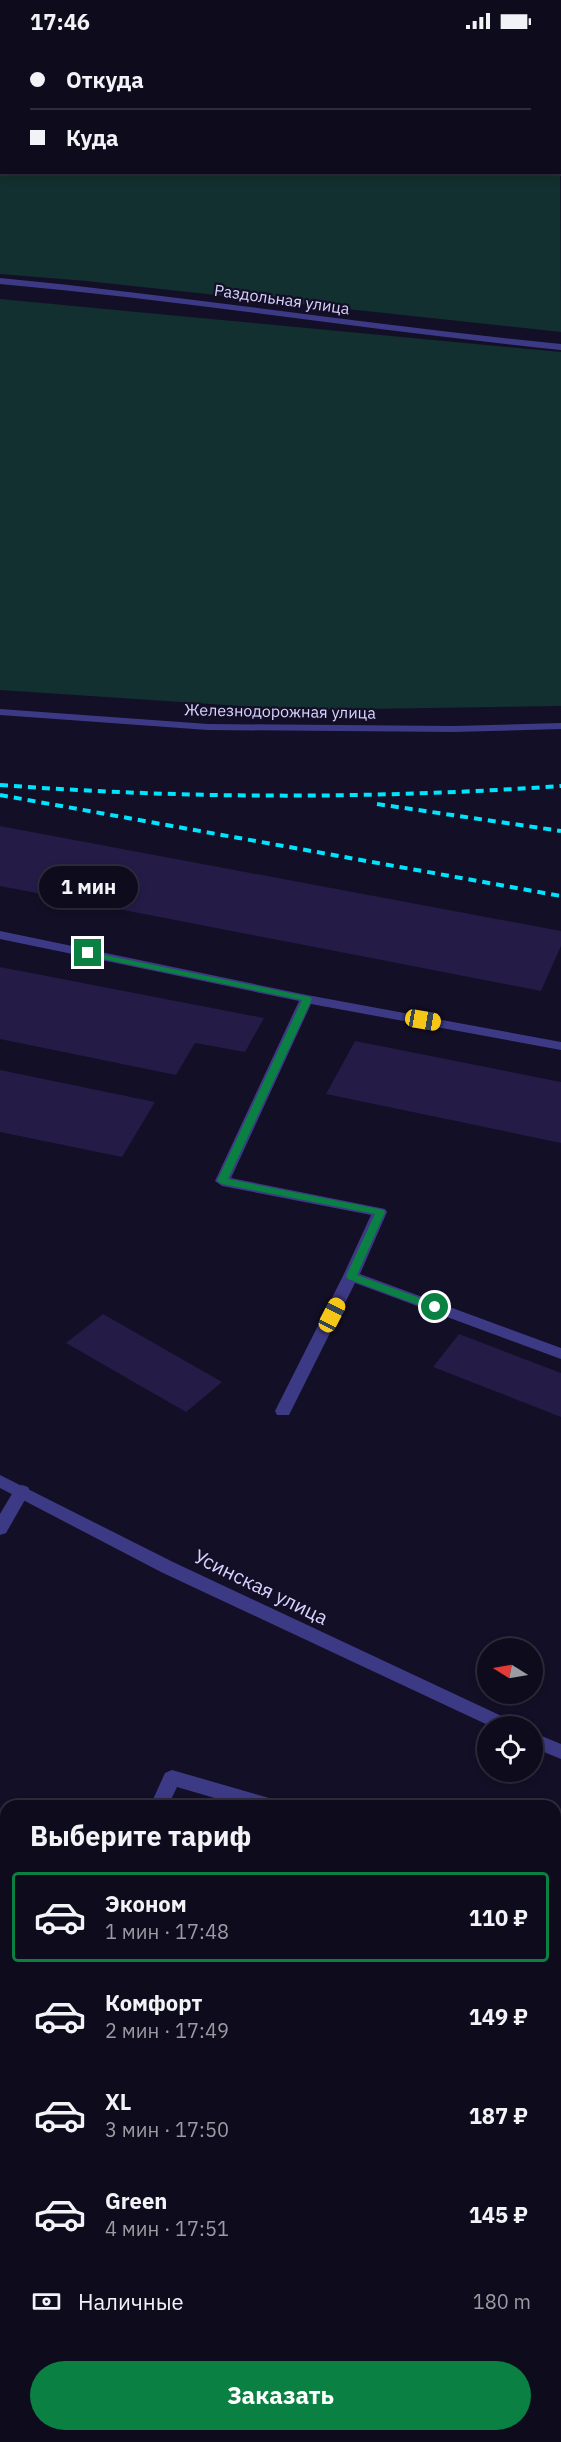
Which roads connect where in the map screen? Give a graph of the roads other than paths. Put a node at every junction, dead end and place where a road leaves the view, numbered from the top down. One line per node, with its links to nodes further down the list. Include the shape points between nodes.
1 (0, 281): 2 (street, Раздольная улица)
2 (561, 347)
3 (0, 712): 4 (street, Железнодорожная улица, via 208,727)
4 (561, 726)
5 (0, 935): 6 (street)
6 (307, 999): 7 (street); 8 (street, via 222,1181 380,1212)
7 (561, 1046)
8 (351, 1276): 9 (street); 10 (street)
9 (561, 1354)
10 (283, 1411)
11 (0, 1480): 12 (street, Усинская улица)
12 (22, 1491): 13 (street); 14 (street, Усинская улица, via 167,1567)
13 (0, 1529)
14 (485, 1716)
15 (543, 1743): 16 (street)
16 (561, 1752)
17 (162, 1800): 18 (street, via 172,1778)
18 (248, 1800)

